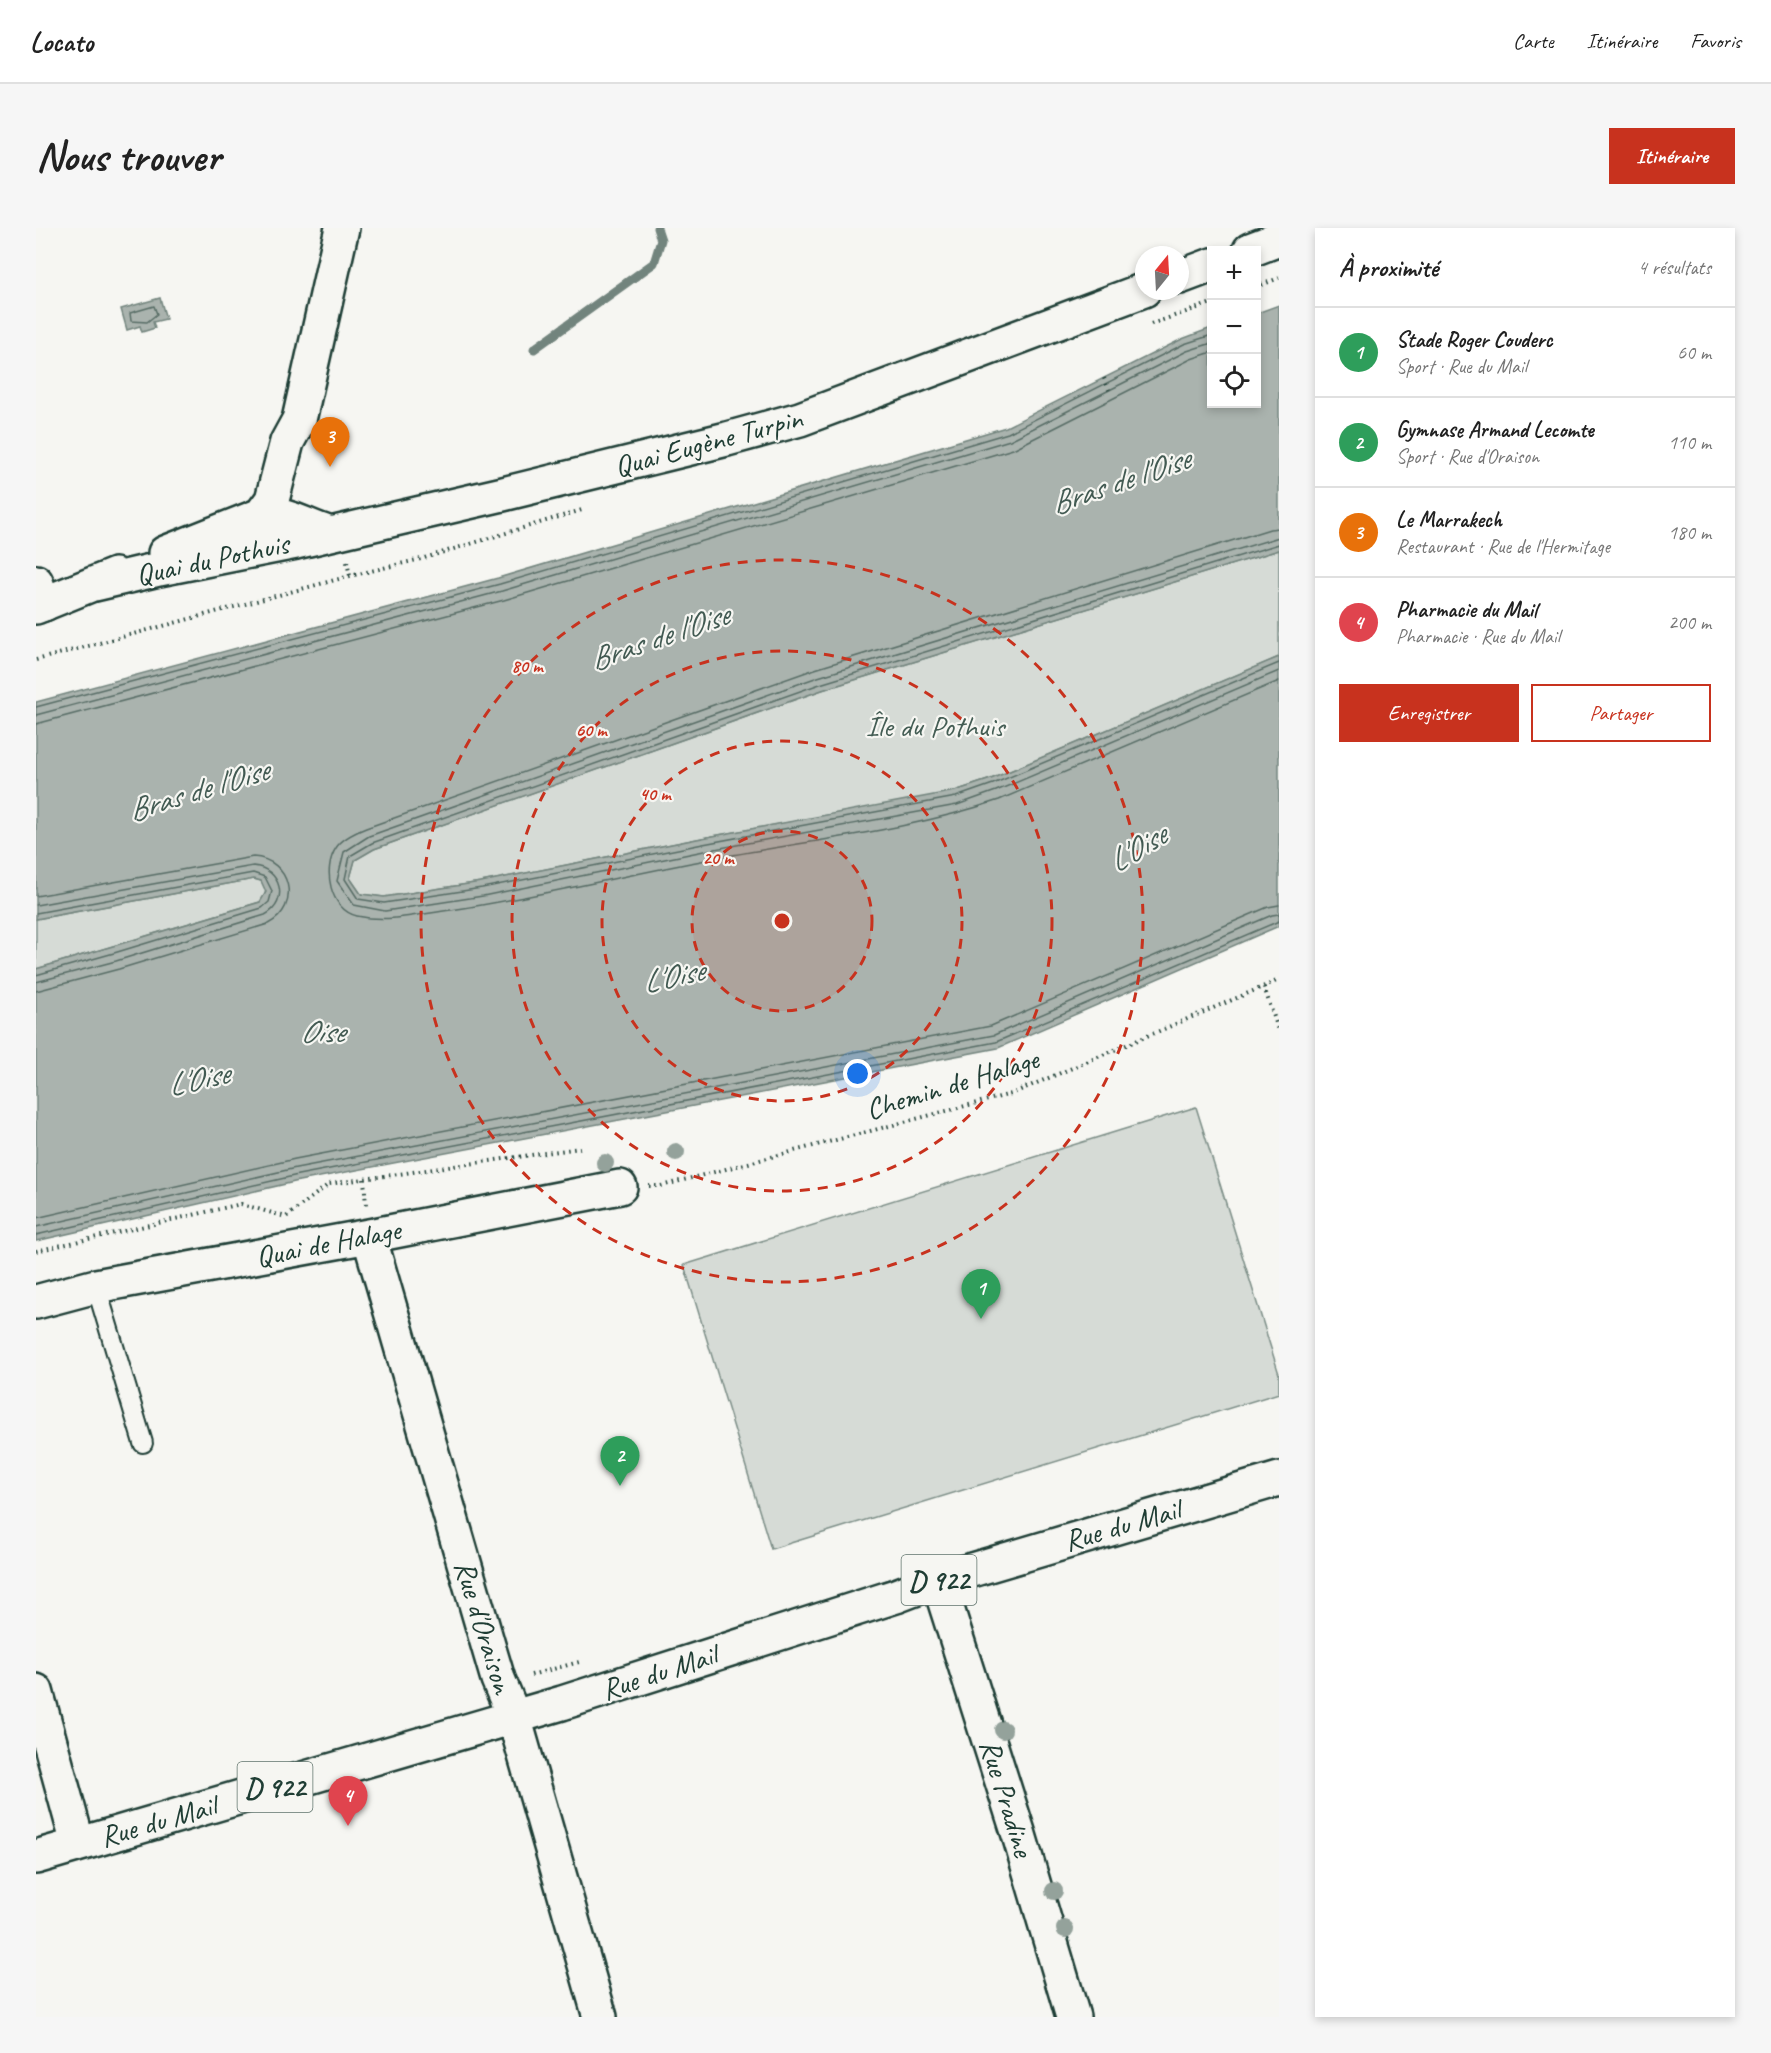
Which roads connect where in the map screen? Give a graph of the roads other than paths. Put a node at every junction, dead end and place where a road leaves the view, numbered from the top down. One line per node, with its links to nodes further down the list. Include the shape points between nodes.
1 (342, 228): 7 (main road, via 299,420 302,446 291,493)
2 (1279, 239): 3 (main road)
3 (1261, 246)
4 (1207, 267): 5 (main road)
5 (1189, 274)
6 (1135, 293): 8 (main road, Quai Eugène Turpin, via 800,419 727,440)
7 (277, 519): 8 (main road, Quai du Pothuis); 9 (main road, Quai du Pothuis, via 180,546); 9 (main road, Quai du Pothuis, via 264,539 236,554)
8 (328, 533)
9 (95, 584): 10 (main road, Quai du Pothuis)
10 (39, 598)
11 (620, 1187): 12 (main road, Quai de Halage)
12 (368, 1222): 13 (main road, Quai de Halage); 19 (main road, Rue d'Oraison, via 490,1652)
13 (96, 1286): 14 (main road, Quai de Halage); 15 (lane)
14 (36, 1302)
15 (143, 1443)
16 (1279, 1479): 17 (main road, Rue du Mail / D 922)
17 (938, 1580): 19 (main road, Rue du Mail / D 922); 23 (main road, Rue Pradine)
18 (36, 1691): 20 (main road)
19 (514, 1717): 20 (main road, Rue du Mail / D 922); 22 (main road, Rue d'Oraison)
20 (78, 1844): 21 (main road, Rue du Mail / D 922)
21 (36, 1857)
22 (600, 2017)
23 (1073, 2017)

